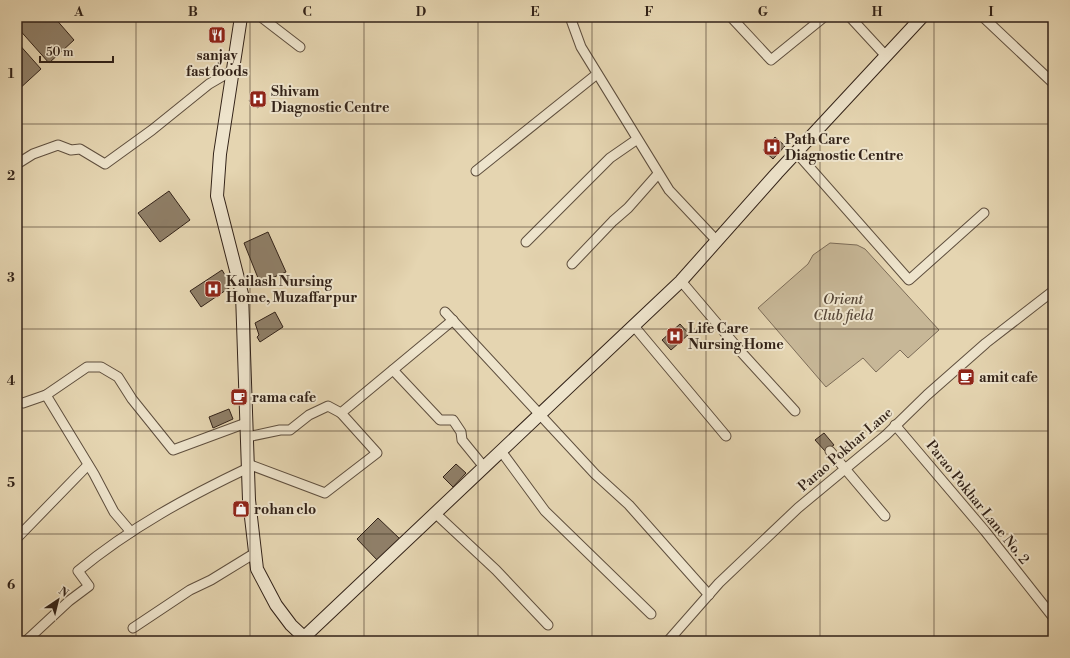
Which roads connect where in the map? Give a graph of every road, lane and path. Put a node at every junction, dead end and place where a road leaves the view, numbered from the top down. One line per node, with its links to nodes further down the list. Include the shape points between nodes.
1 (241, 17): 11 (main road)
2 (261, 17): 9 (street)
3 (570, 17): 12 (street, via 581,47)
4 (732, 17): 5 (street, via 771,60)
5 (824, 17)
6 (850, 17): 10 (street)
7 (922, 17): 10 (main road)
8 (982, 17): 13 (street)
9 (300, 48)
10 (886, 56): 15 (main road)
11 (233, 70): 16 (street, via 209,84 105,164 80,149 71,150 58,145 33,154); 34 (main road, via 220,154 217,196 242,294)
12 (597, 74): 14 (street); 17 (street)
13 (1053, 83)
14 (636, 140): 18 (street); 21 (street, via 610,158)
15 (796, 152): 19 (street, via 909,280); 20 (main road)
16 (17, 164)
17 (476, 171)
18 (658, 174): 20 (street, via 669,190); 22 (street)
19 (984, 213)
20 (717, 241): 23 (main road)
21 (526, 242)
22 (572, 264)
23 (681, 281): 27 (main road); 31 (street, via 742,354)
24 (1053, 291): 35 (street, Parao Pokhar Lane, via 980,348)
25 (445, 312): 26 (street)
26 (453, 320): 28 (street); 33 (street)
27 (633, 325): 33 (main road); 36 (street)
28 (393, 370): 32 (street); 42 (street, via 440,420 453,420 461,432 462,440)
29 (46, 395): 30 (street); 34 (street, via 87,367 101,367 118,377 173,450); 40 (street)
30 (23, 403)
31 (795, 411)
32 (341, 413): 37 (street, via 328,406 309,415 290,430); 41 (street, via 377,453 325,493)
33 (540, 414): 38 (main road); 49 (street, via 595,474 629,505)
34 (246, 423): 37 (main road)
35 (895, 425): 43 (street, Parao Pokhar Lane); 51 (street, Parao Pokhar Lane No. 2, via 985,531)
36 (726, 436)
37 (247, 437): 41 (main road)
38 (501, 451): 42 (main road); 50 (street, via 545,511)
39 (830, 451): 43 (street)
40 (88, 465): 46 (street, via 114,512); 47 (street)
41 (248, 466): 46 (street, via 178,502); 48 (main road)
42 (484, 467): 44 (main road)
43 (845, 467): 45 (street); 49 (street, Parao Pokhar Lane, via 798,508)
44 (435, 513): 52 (street, via 496,570); 54 (main road)
45 (885, 516)
46 (131, 532): 55 (street, via 78,571 89,586)
47 (17, 538)
48 (255, 552): 53 (street, via 190,590); 54 (main road, via 257,570 276,605)
49 (709, 595): 56 (street, Parao Pokhar Lane)
50 (651, 614)
51 (1053, 617)
52 (548, 625)
53 (133, 628)
54 (304, 640)
55 (26, 641)
56 (668, 641)

